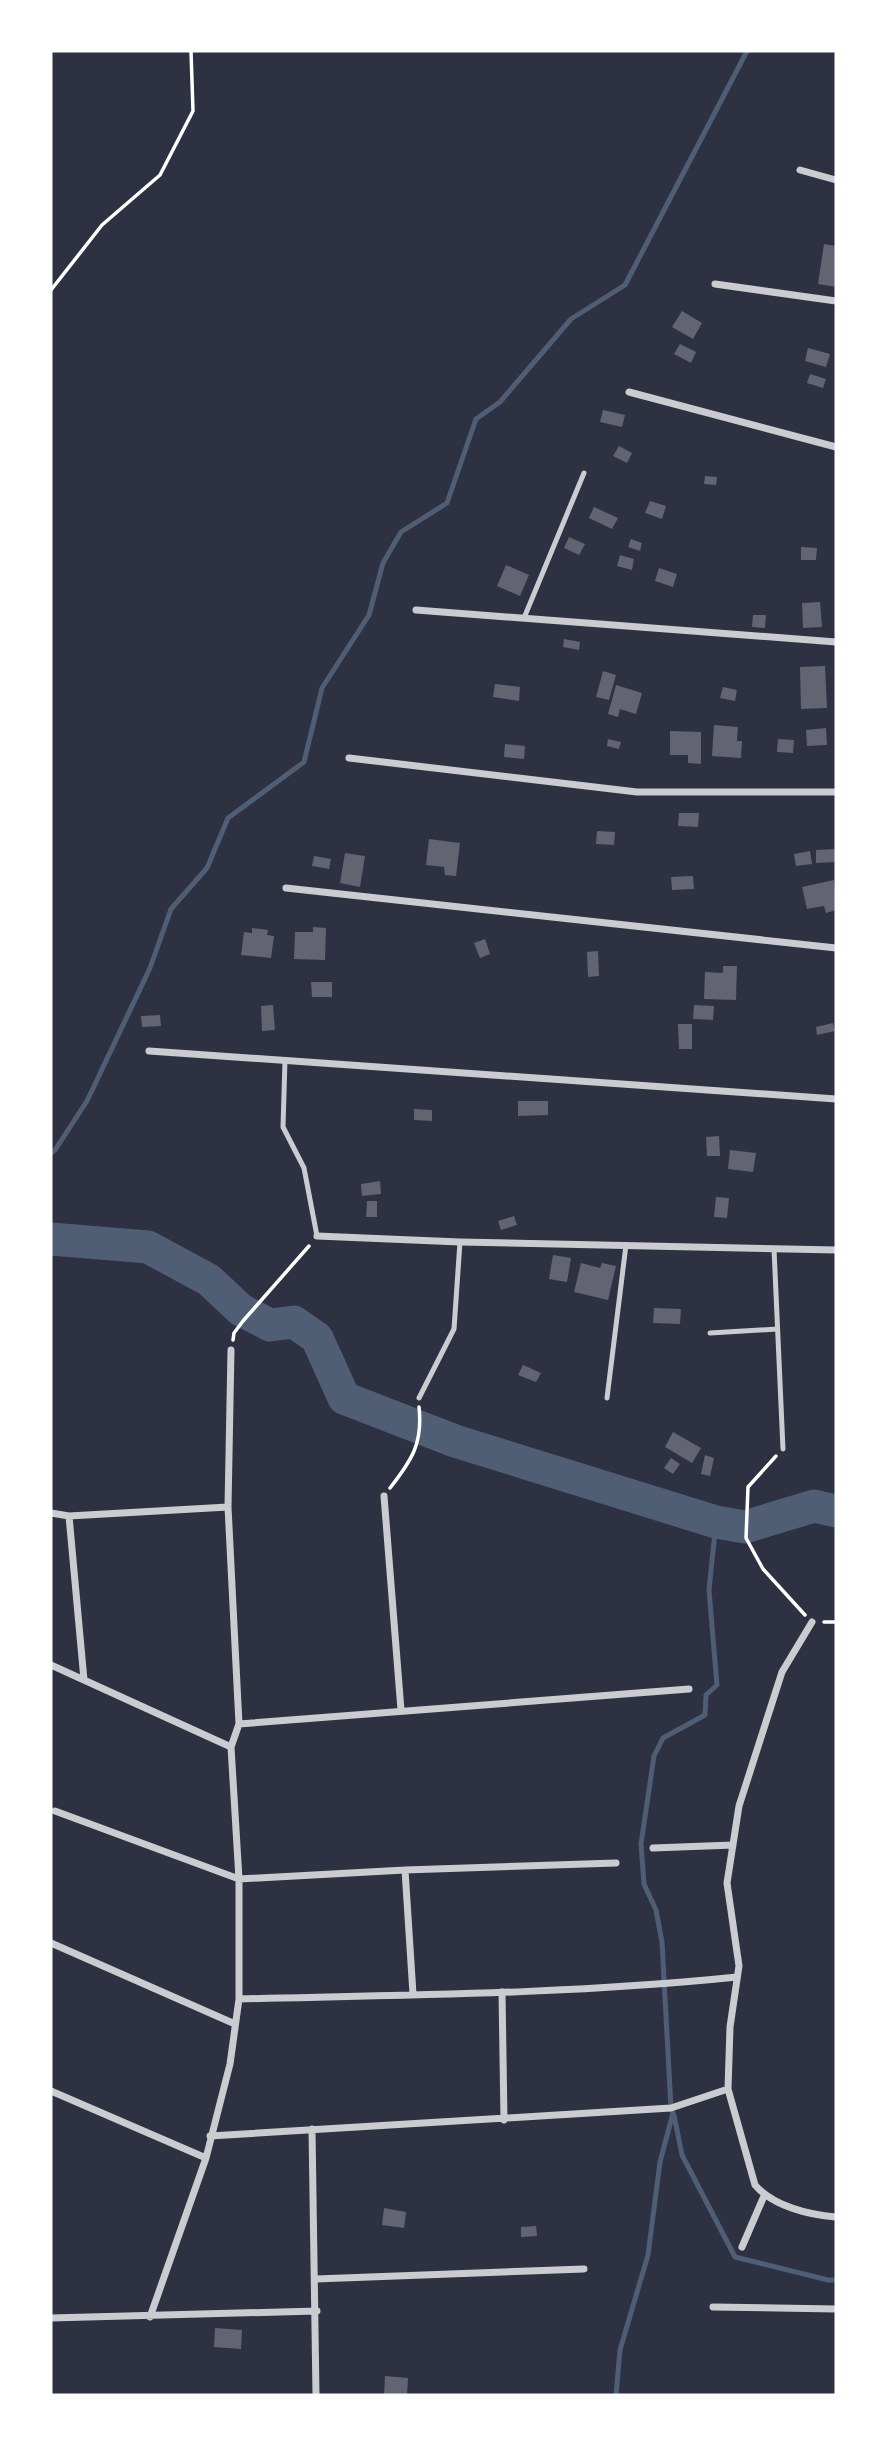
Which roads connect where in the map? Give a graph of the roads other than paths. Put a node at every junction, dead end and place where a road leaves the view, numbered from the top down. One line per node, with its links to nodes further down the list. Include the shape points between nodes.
1 (800, 170): 2 (street)
2 (836, 180)
3 (715, 284): 4 (street)
4 (836, 301)
5 (629, 392): 6 (street)
6 (836, 447)
7 (584, 473): 9 (lane)
8 (416, 610): 9 (street)
9 (524, 618): 10 (street)
10 (836, 642)
11 (349, 758): 12 (street, via 636,792)
12 (836, 792)
13 (286, 888): 14 (street)
14 (836, 948)
15 (149, 1051): 16 (street)
16 (285, 1060): 17 (street); 18 (lane, via 283,1126 304,1168)
17 (836, 1099)
18 (317, 1236): 19 (street)
19 (460, 1242): 20 (street); 26 (lane, via 454,1329)
20 (626, 1245): 21 (street); 27 (lane)
21 (774, 1249): 22 (street); 23 (lane)
22 (836, 1250)
23 (777, 1329): 24 (lane); 28 (lane)
24 (710, 1333)
25 (231, 1350): 30 (street)
26 (419, 1398)
27 (607, 1398)
28 (783, 1449)
29 (384, 1496): 37 (street)
30 (228, 1507): 32 (street); 38 (street)
31 (51, 1513): 32 (street)
32 (69, 1516): 35 (street)
33 (812, 1622): 41 (street, via 782,1672 739,1806)
34 (51, 1665): 35 (street)
35 (84, 1681): 39 (street)
36 (689, 1689): 37 (street)
37 (401, 1710): 38 (street)
38 (239, 1724): 39 (street)
39 (231, 1747): 45 (street)
40 (55, 1811): 45 (street)
41 (733, 1845): 42 (street); 47 (street, via 727,1883)
42 (653, 1848)
43 (616, 1863): 44 (street)
44 (405, 1870): 45 (street); 49 (street)
45 (239, 1880): 50 (street)
46 (51, 1943): 51 (street)
47 (737, 1977): 48 (street); 52 (street)
48 (502, 1992): 49 (street); 54 (street)
49 (413, 1994): 50 (street)
50 (239, 1999): 51 (street)
51 (235, 2024): 56 (street, via 230,2064)
52 (728, 2089): 54 (street, via 671,2108); 58 (street, via 755,2185)
53 (51, 2091): 57 (street)
54 (504, 2120): 55 (street)
55 (312, 2129): 56 (street); 62 (street)
56 (210, 2136): 57 (street)
57 (206, 2158): 66 (street)
58 (764, 2196): 59 (street, via 816,2216); 60 (street)
59 (836, 2217)
60 (742, 2247)
61 (584, 2269): 62 (street)
62 (316, 2279): 65 (street)
63 (713, 2307): 64 (street)
64 (836, 2309)
65 (317, 2311): 66 (street); 68 (street)
66 (150, 2317): 67 (street)
67 (51, 2318)
68 (316, 2395)

